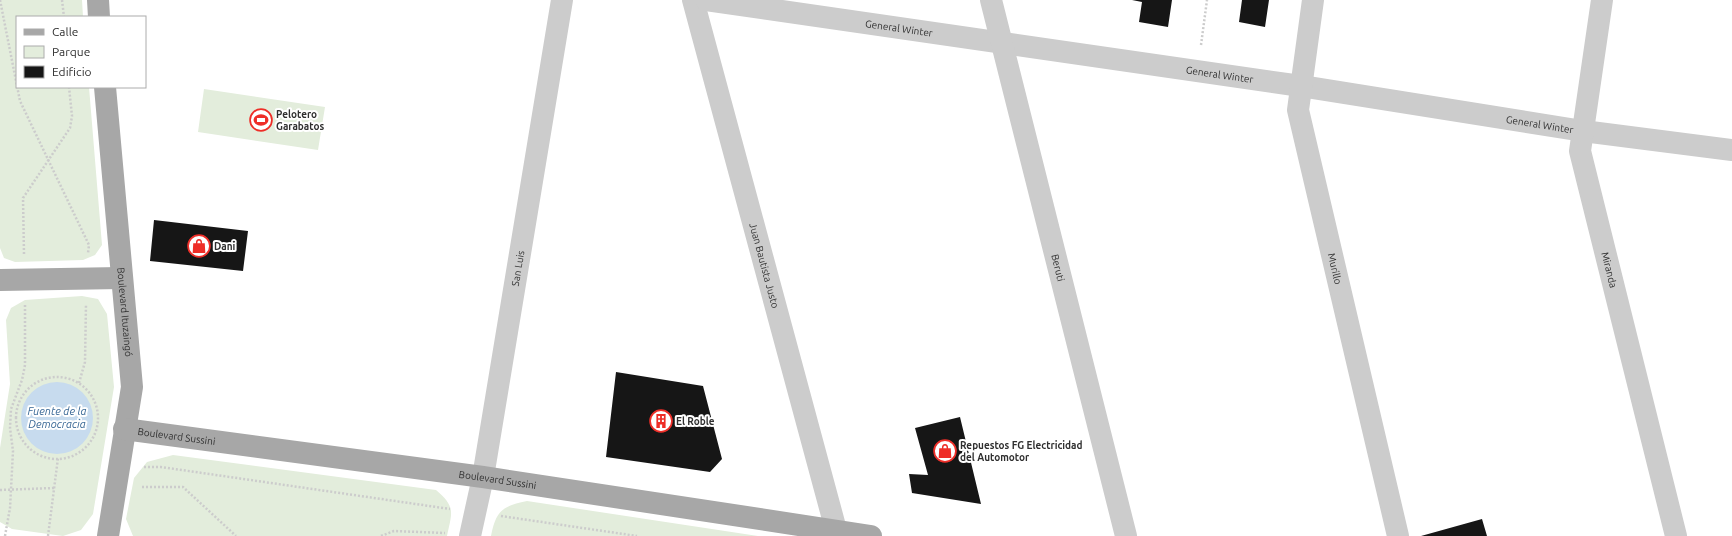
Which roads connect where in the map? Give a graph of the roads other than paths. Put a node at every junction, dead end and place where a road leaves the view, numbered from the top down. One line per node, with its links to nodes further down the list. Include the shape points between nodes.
1 (98, 0): 8 (main road)
2 (562, 0): 17 (street, San Luis)
3 (693, 0): 18 (street, Juan Bautista Justo)
4 (706, 0): 9 (street, General Winter)
5 (991, 0): 9 (street, Beruti)
6 (1313, 0): 10 (street, Murillo)
7 (1602, 0): 12 (street, Miranda)
8 (99, 16)
9 (1002, 43): 10 (street, General Winter); 22 (street, Beruti)
10 (1301, 86): 12 (street, General Winter); 23 (street, Murillo, via 1298,110)
11 (105, 88): 14 (main road, Boulevard Ituzaingó)
12 (1583, 131): 13 (street, General Winter); 24 (street, Miranda, via 1580,151)
13 (1732, 150)
14 (121, 278): 15 (main road); 16 (main road, Boulevard Ituzaingó, via 132,387)
15 (0, 280)
16 (124, 429): 17 (main road, Boulevard Sussini); 20 (main road, Boulevard Ituzaingó)
17 (483, 477): 18 (main road, Boulevard Sussini); 19 (street, San Luis)
18 (836, 530): 21 (main road, Boulevard Sussini)
19 (470, 535)
20 (108, 536)
21 (871, 536)
22 (1126, 536)
23 (1398, 536)
24 (1676, 536)

